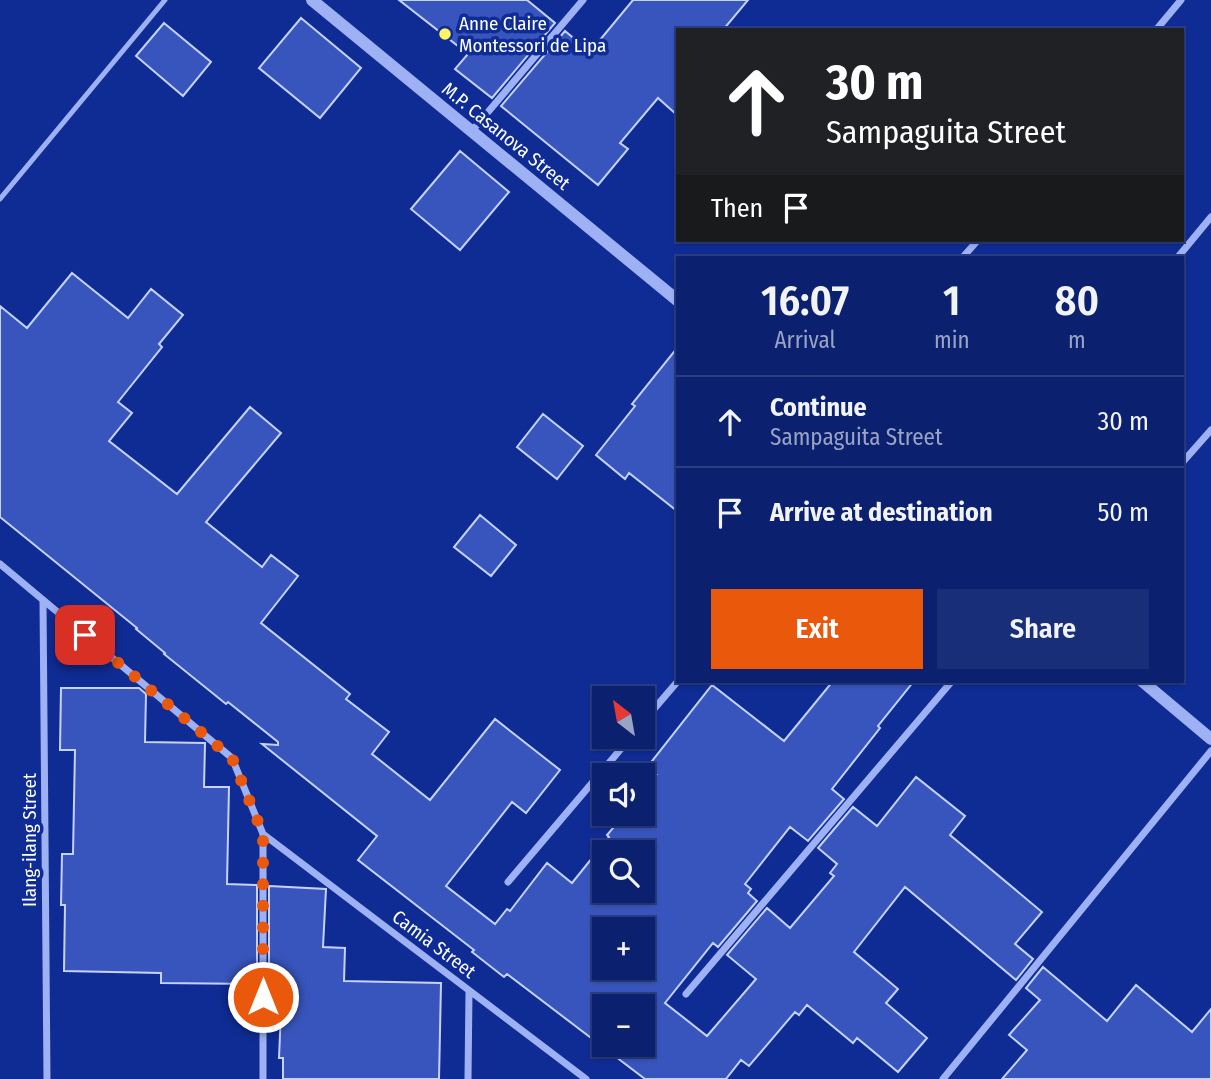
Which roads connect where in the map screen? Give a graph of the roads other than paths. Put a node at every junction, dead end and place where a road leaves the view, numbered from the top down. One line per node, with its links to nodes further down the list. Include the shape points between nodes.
1 (165, 0): 7 (lane)
2 (312, 0): 6 (street, M.P. Casanova Street)
3 (583, 0): 6 (street)
4 (1181, 0): 5 (street)
5 (1158, 28)
6 (471, 132): 12 (street, M.P. Casanova Street)
7 (0, 199)
8 (1211, 217): 11 (street)
9 (976, 242): 10 (street)
10 (964, 256)
11 (1179, 256)
12 (676, 299)
13 (1211, 430): 14 (street)
14 (1184, 461)
15 (0, 564): 16 (street)
16 (43, 600): 24 (street, via 232,758); 28 (street, Ilang-ilang Street)
17 (676, 683): 20 (street)
18 (951, 683): 27 (street)
19 (1144, 683): 21 (street)
20 (655, 708)
21 (1211, 738)
22 (621, 749): 25 (street)
23 (1211, 751): 32 (street)
24 (263, 834): 26 (street, Camia Street); 29 (street)
25 (508, 882)
26 (469, 991): 30 (street); 31 (street, Camia Street)
27 (686, 994)
28 (47, 1079)
29 (263, 1079)
30 (468, 1079)
31 (586, 1079)
32 (943, 1079)

